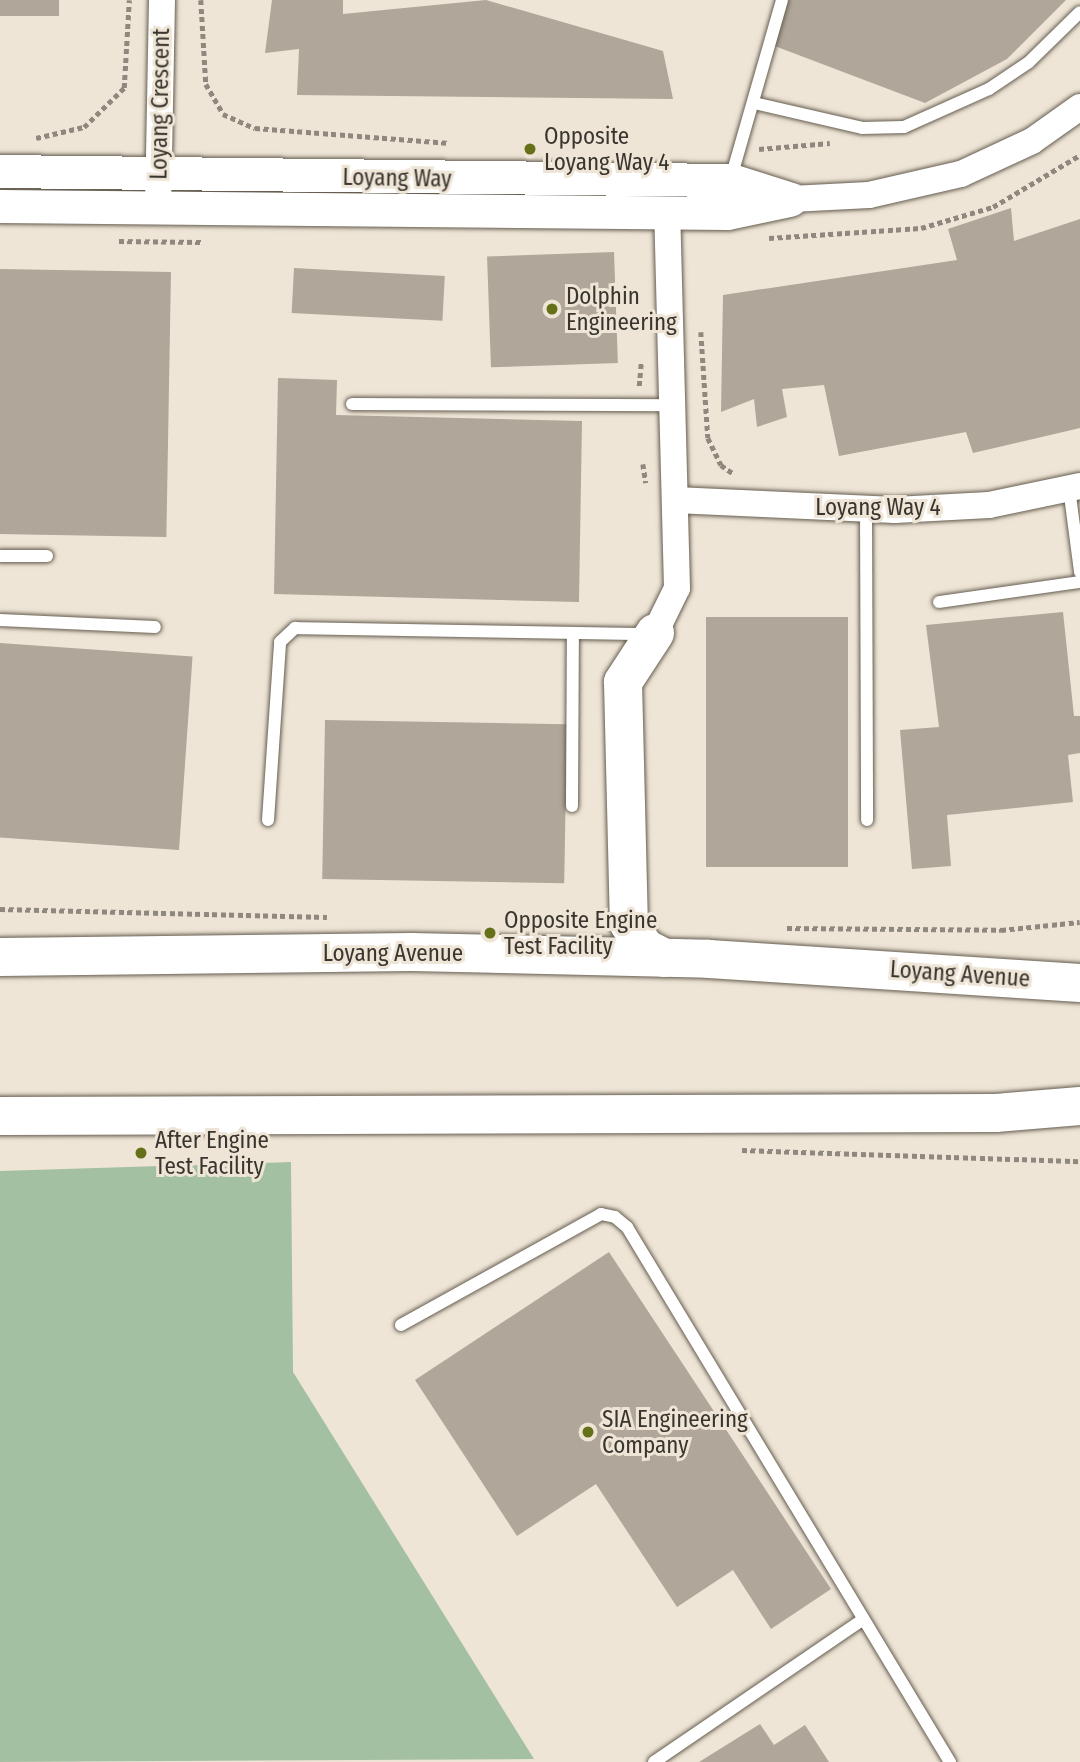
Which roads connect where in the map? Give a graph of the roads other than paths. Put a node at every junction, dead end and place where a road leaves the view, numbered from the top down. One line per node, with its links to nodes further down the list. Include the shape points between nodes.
1 (162, 0): 7 (street, Loyang Crescent)
2 (782, 0): 4 (lane)
3 (1080, 12): 4 (lane, via 1029,62 989,89 904,127 862,128)
4 (754, 103): 9 (lane)
5 (1080, 107): 10 (street, Loyang Way, via 1032,141 961,174 869,195)
6 (0, 171): 7 (street, Loyang Way)
7 (159, 173): 8 (street, Loyang Way); 12 (street, Loyang Crescent)
8 (634, 181): 9 (street, Loyang Way); 13 (street)
9 (721, 181): 10 (street, Loyang Way); 13 (street, via 678,197)
10 (791, 199): 13 (street, Loyang Way, via 727,213)
11 (0, 206): 12 (street, Loyang Way)
12 (158, 208): 13 (street, Loyang Way)
13 (667, 212): 15 (street)
14 (352, 404): 15 (lane)
15 (672, 405): 18 (street)
16 (1075, 487): 17 (street, Loyang Way 4, via 989,505); 21 (lane)
17 (866, 509): 18 (street, Loyang Way 4); 30 (lane)
18 (675, 512): 26 (street, via 677,588)
19 (0, 556): 20 (lane)
20 (47, 556)
21 (1080, 572)
22 (1080, 582): 23 (lane)
23 (939, 602)
24 (0, 620): 25 (lane)
25 (155, 627)
26 (655, 633): 27 (lane); 32 (main road, via 623,682 629,924 645,948)
27 (573, 635): 28 (lane); 29 (lane, via 318,624 295,628 280,642)
28 (572, 806)
29 (268, 820)
30 (867, 820)
31 (0, 957): 32 (main road, Loyang Avenue, via 411,952)
32 (665, 958): 33 (main road, Loyang Avenue)
33 (1080, 983)
34 (1080, 1106): 35 (main road, via 996,1113)
35 (0, 1116)
36 (401, 1325): 37 (lane, via 601,1214 615,1217 627,1227 832,1563)
37 (861, 1621): 38 (lane); 39 (lane)
38 (654, 1762)
39 (950, 1762)

